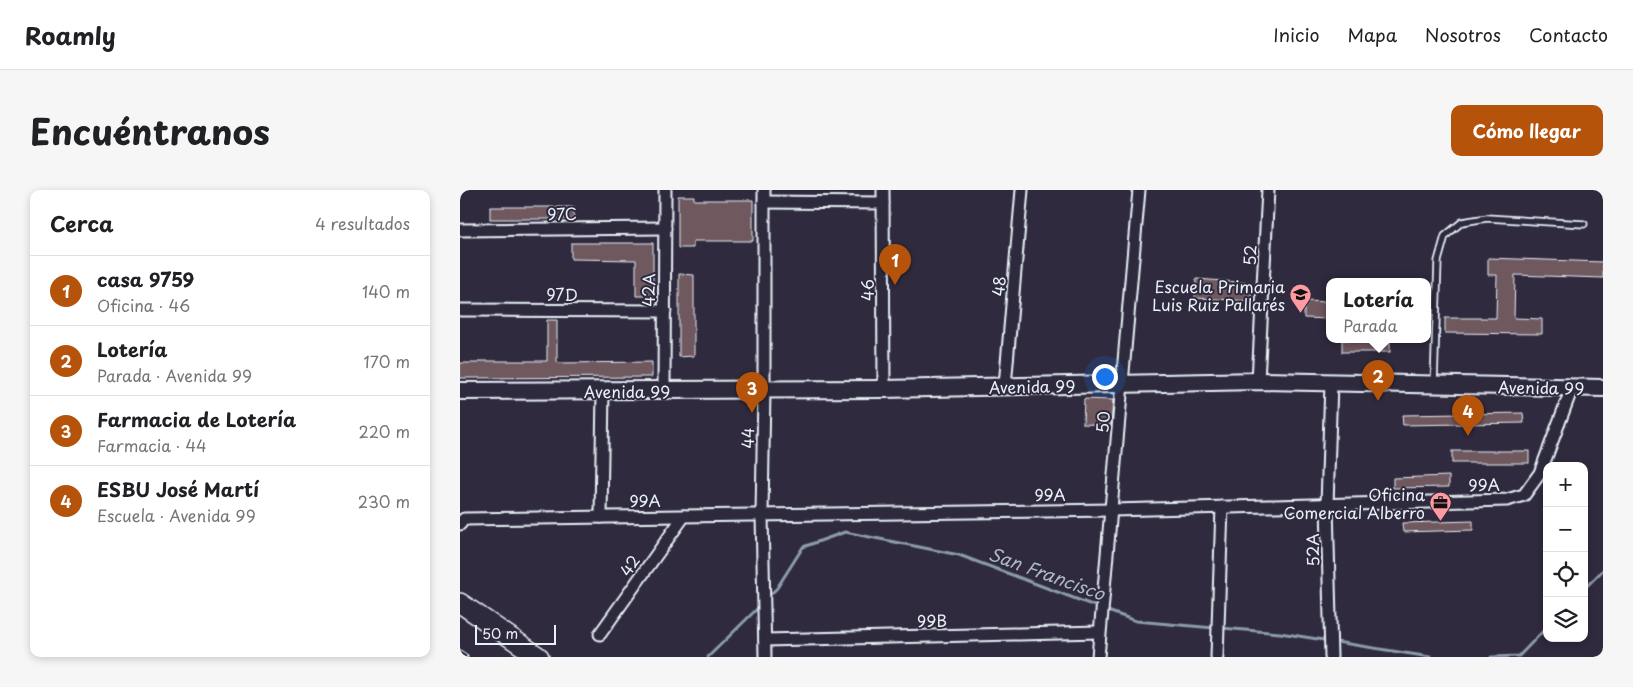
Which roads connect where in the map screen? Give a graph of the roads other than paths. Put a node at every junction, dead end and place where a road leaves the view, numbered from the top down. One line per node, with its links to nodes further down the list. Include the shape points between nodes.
1 (665, 190): 9 (street, 42A)
2 (883, 190): 7 (street, 46)
3 (1022, 190): 17 (street, 48)
4 (1139, 190): 15 (street, 50)
5 (1268, 190): 13 (street, 52)
6 (764, 196): 7 (street); 22 (street, 44)
7 (883, 203): 20 (street, 46)
8 (1584, 224): 16 (lane, via 1487,218 1462,222 1444,236 1438,261)
9 (665, 228): 10 (street, 97C); 12 (street, 42A)
10 (460, 230)
11 (460, 310): 12 (street, 97D)
12 (665, 311): 21 (street, 42A)
13 (1258, 381): 14 (street, Avenida 99); 15 (street, Avenida 99)
14 (1331, 383): 16 (street, Avenida 99); 25 (street, 52A)
15 (1122, 384): 17 (street, Avenida 99); 27 (street, 50)
16 (1434, 385): 18 (street, Avenida 99)
17 (1005, 386): 20 (street, Avenida 99)
18 (1572, 388): 19 (street, Avenida 99); 25 (street, 99A, via 1540,474 1524,495 1506,500)
19 (1603, 388)
20 (884, 389): 22 (street, Avenida 99)
21 (664, 390): 22 (street, Avenida 99); 24 (street, Avenida 99)
22 (764, 390): 28 (street, 44)
23 (460, 391): 24 (street, Avenida 99)
24 (603, 391): 30 (street)
25 (1327, 505): 26 (street, 99A); 36 (street, 52A)
26 (1222, 507): 27 (street, 99A); 40 (street)
27 (1112, 510): 28 (street, 99A); 33 (street, 50)
28 (762, 515): 29 (street, 99A); 35 (street, 44)
29 (684, 516): 30 (street, 99A); 34 (street, 42)
30 (601, 517): 31 (street, 99A, via 464,519)
31 (460, 524)
32 (464, 608): 37 (main road)
33 (1099, 632): 35 (street, 99B); 39 (street, 50)
34 (600, 634)
35 (765, 640): 38 (street, 44)
36 (1331, 653)
37 (539, 657)
38 (765, 657)
39 (1098, 657)
40 (1217, 657)

